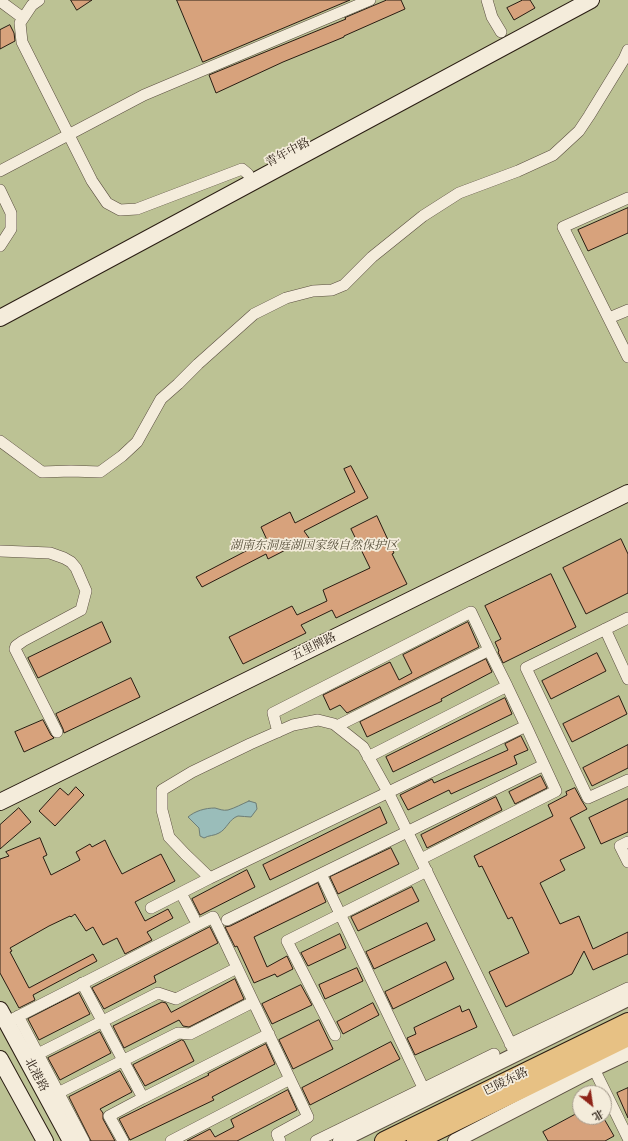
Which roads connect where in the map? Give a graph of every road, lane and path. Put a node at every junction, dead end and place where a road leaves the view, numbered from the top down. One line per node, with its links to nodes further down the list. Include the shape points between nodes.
1 (39, 0): 7 (street)
2 (370, 0): 10 (street, via 144,96)
3 (576, 0): 11 (main road, 青年中路)
4 (591, 0): 17 (main road)
5 (0, 1): 7 (street)
6 (489, 2): 8 (street, via 492,17)
7 (23, 18): 11 (street, via 20,23 22,42 92,181 107,203 120,210 137,209 242,169)
8 (501, 32)
9 (628, 50): 20 (street, via 579,131 553,155 459,193 423,216 372,257 344,285 332,290 313,291 286,298 254,314 160,399 137,442 100,472 42,472)
10 (0, 171)
11 (248, 174): 15 (main road, 青年中路)
12 (0, 190): 14 (street, via 11,213 11,229)
13 (628, 198): 18 (street, via 563,228)
14 (0, 246)
15 (0, 306)
16 (628, 310): 18 (street)
17 (0, 318)
18 (609, 318): 19 (street)
19 (628, 357)
20 (0, 441)
21 (628, 493): 37 (main road, 五里牌路)
22 (628, 502): 38 (main road, 五里牌路)
23 (0, 551): 31 (street, via 50,554 64,558 76,568 86,591 81,610 16,646 15,649)
24 (628, 618): 25 (street)
25 (605, 629): 27 (street); 35 (street, via 526,668 588,798)
26 (489, 650): 28 (street); 29 (street); 32 (street, via 471,612 273,713)
27 (628, 679)
28 (507, 686): 30 (street); 33 (street)
29 (337, 726): 32 (street, via 318,720 293,725); 33 (street, via 362,747)
30 (526, 726): 34 (street); 36 (street)
31 (58, 732)
32 (278, 732): 45 (street, via 192,772 162,790 162,810 169,837)
33 (368, 757): 36 (street)
34 (544, 765): 39 (street); 41 (street, via 556,791)
35 (628, 780)
36 (388, 792): 39 (street); 45 (street)
37 (0, 802)
38 (0, 810)
39 (408, 831): 41 (street); 44 (street)
40 (628, 842): 42 (street, via 620,846)
41 (421, 859): 43 (street)
42 (628, 862)
43 (427, 871): 48 (street); 61 (street)
44 (321, 874): 48 (street); 50 (street)
45 (210, 878): 46 (street)
46 (181, 893): 47 (street); 49 (street)
47 (151, 908)
48 (340, 914): 59 (street, via 287,941); 70 (street)
49 (194, 918)
50 (227, 920)
51 (237, 968): 52 (street, via 213,917); 55 (street); 63 (street, via 176,999 158,993)
52 (82, 983): 56 (street); 69 (street)
53 (628, 988): 61 (street)
54 (628, 999): 61 (street)
55 (253, 1002): 58 (street); 68 (street, via 190,1034 178,1033)
56 (8, 1016): 63 (street); 73 (main road, 北港路)
57 (628, 1022): 80 (main road, 巴陵东路)
58 (269, 1034): 67 (street); 69 (street)
59 (335, 1035)
60 (628, 1038): 81 (main road, 巴陵东路)
61 (513, 1049): 70 (street)
62 (628, 1053): 66 (street)
63 (38, 1054): 68 (street)
64 (494, 1054): 78 (street)
65 (0, 1059): 72 (main road, 北港路)
66 (594, 1069): 71 (street); 82 (street)
67 (290, 1079): 76 (street); 77 (street, via 308,1117 277,1134)
68 (58, 1093): 74 (street)
69 (143, 1098): 75 (street, via 109,1116)
70 (428, 1098): 79 (street)
71 (628, 1138)
72 (45, 1141)
73 (71, 1141)
74 (84, 1141)
75 (122, 1141)
76 (171, 1141)
77 (280, 1141)
78 (316, 1141)
79 (340, 1141)
80 (384, 1141)
81 (416, 1141)
82 (455, 1141)

